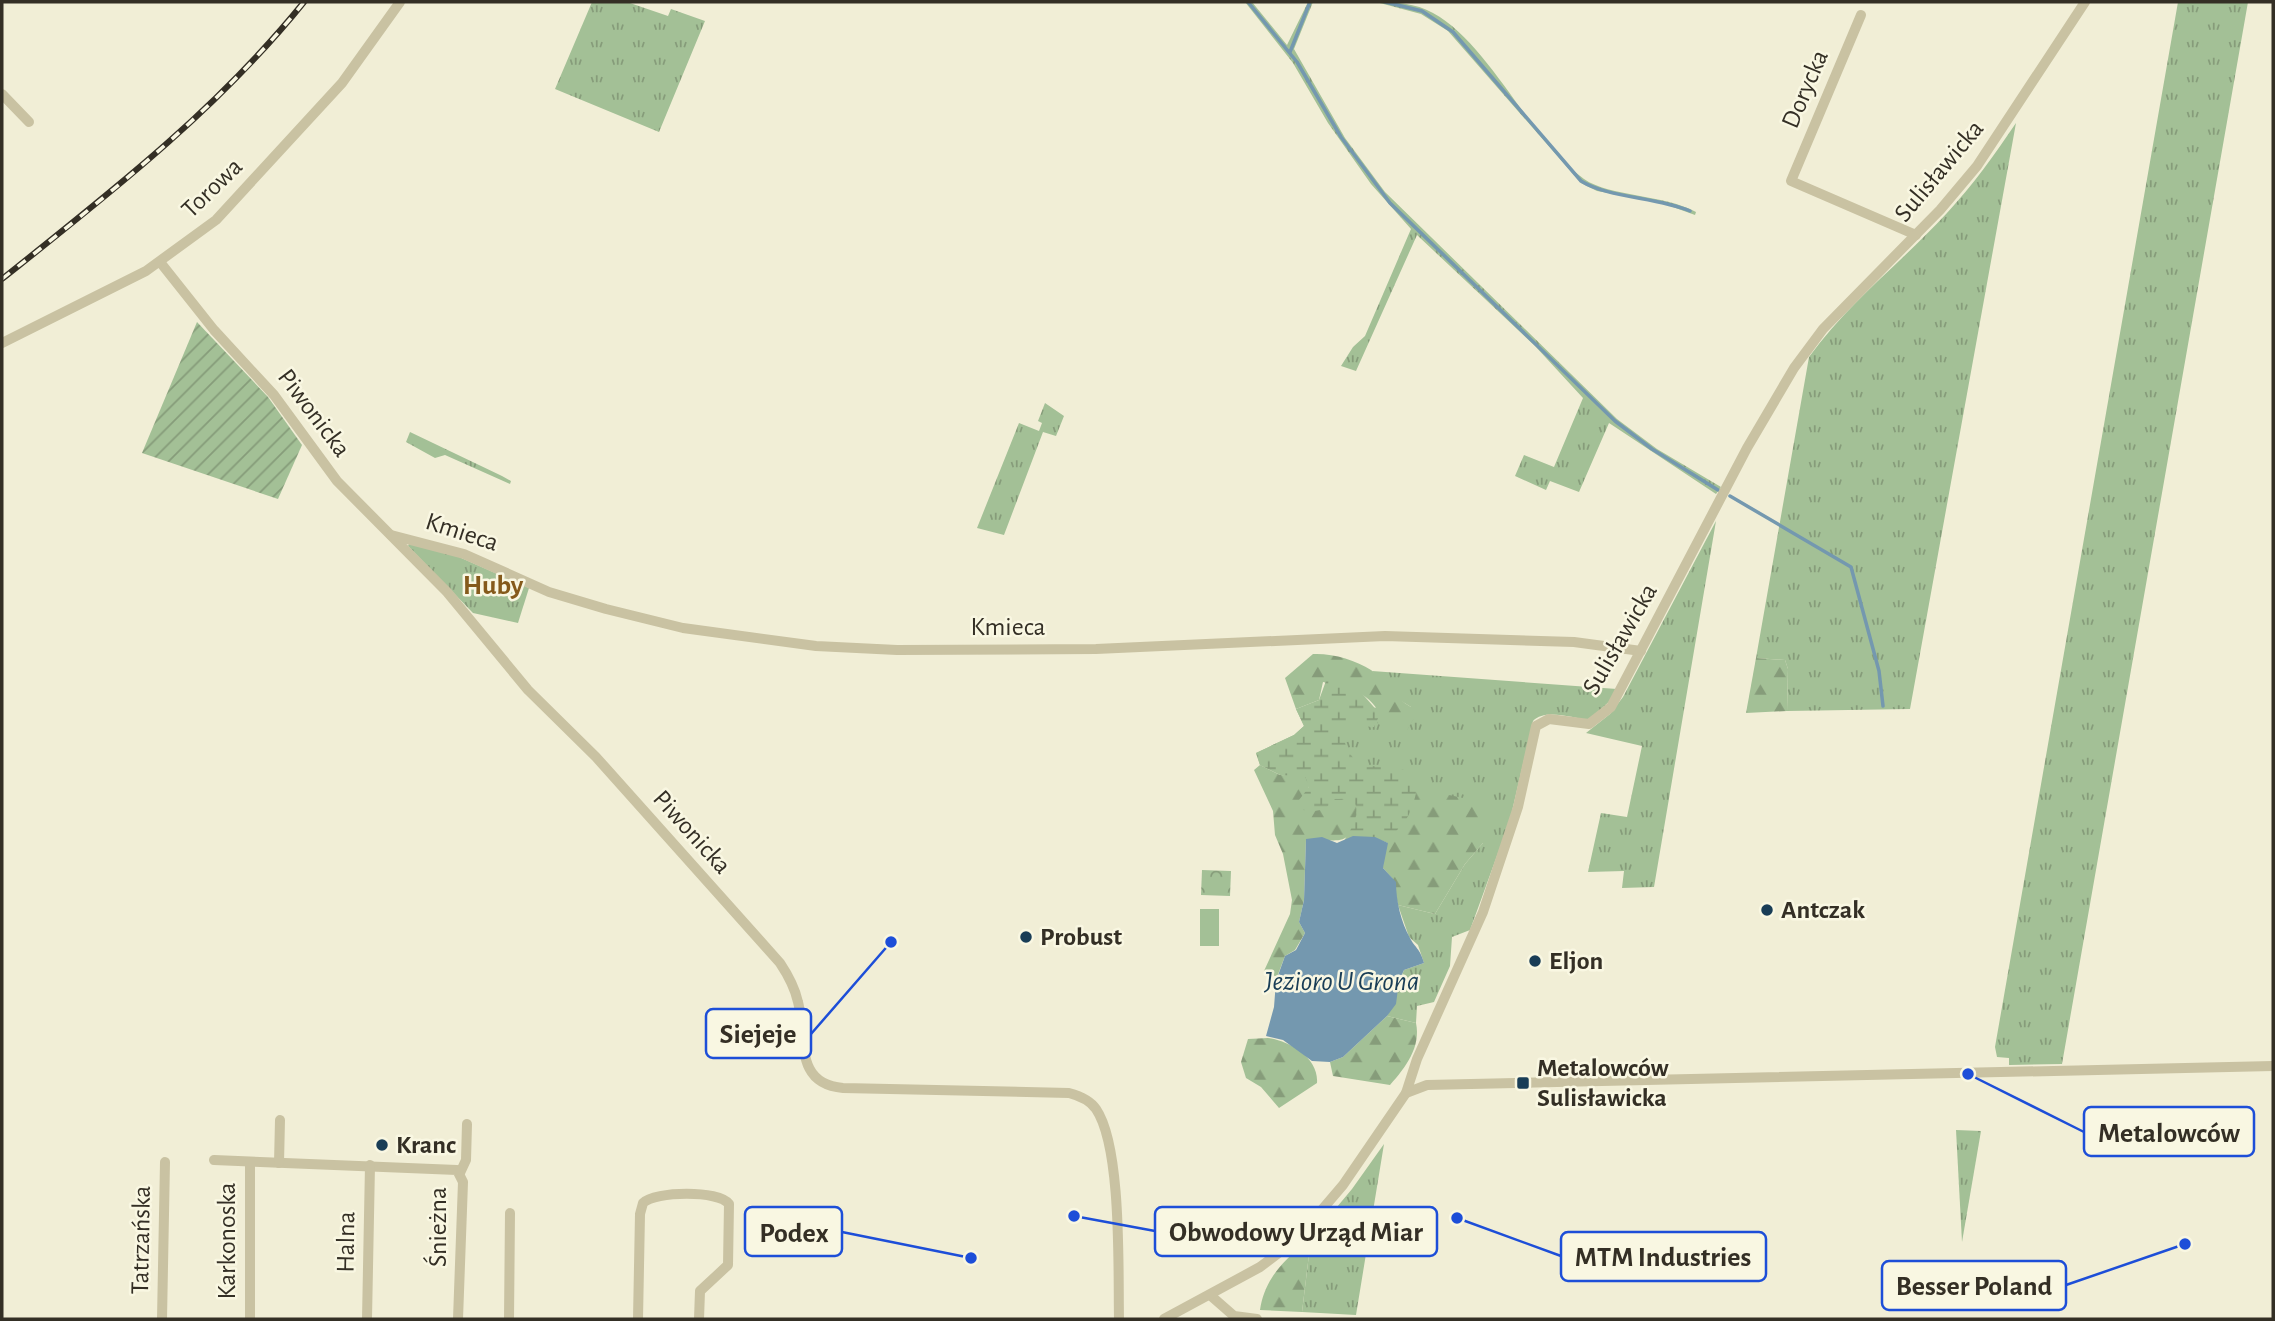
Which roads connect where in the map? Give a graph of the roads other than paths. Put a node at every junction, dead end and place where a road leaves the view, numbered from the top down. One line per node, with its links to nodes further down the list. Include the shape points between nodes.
1 (400, 2): 7 (street, Torowa, via 342,83 263,171 216,220)
2 (2085, 2): 6 (street, Sulisławicka, via 1993,145)
3 (1861, 15): 6 (street, Dorycka, via 1791,181)
4 (2, 94): 5 (street)
5 (29, 122)
6 (1916, 235): 10 (street, Sulisławicka, via 1823,329 1794,368)
7 (160, 262): 8 (street, Torowa); 9 (street, Piwonicka, via 274,395 330,473)
8 (2, 343)
9 (391, 535): 10 (street, Kmieca, via 464,554 549,592 606,609 683,628 816,646 1121,649 1385,636 1574,642); 30 (street, Piwonicka, via 780,963 799,1004 807,1065 819,1081 843,1088 1069,1093 1095,1108 1106,1133 1115,1187)
10 (1641, 651): 12 (street, Sulisławicka, via 1618,697 1596,720 1582,725 1549,719 1536,726 1518,807 1483,912)
11 (2273, 1066): 12 (street, via 1427,1085)
12 (1406, 1093): 22 (street, Sulisławicka, via 1343,1185 1297,1239 1260,1268)
13 (279, 1120): 18 (street)
14 (467, 1124): 20 (street, via 466,1160)
15 (214, 1160): 17 (street, Śnieżna)
16 (165, 1162): 23 (street, Tatrzańska)
17 (250, 1162): 18 (street, Śnieżna); 24 (street, Karkonoska)
18 (279, 1163): 19 (street, Śnieżna)
19 (370, 1165): 20 (street, Śnieżna, via 448,1168); 25 (street, Halna)
20 (460, 1173): 26 (street, Śnieżna)
21 (510, 1213): 27 (street)
22 (1210, 1296): 31 (street, Sulisławicka); 32 (street, via 1234,1316)
23 (162, 1319)
24 (250, 1319)
25 (367, 1319)
26 (458, 1319)
27 (509, 1319)
28 (638, 1319): 29 (street, via 639,1214 643,1203 657,1195 715,1195 729,1205 729,1260 722,1273 700,1291)
29 (699, 1319)
30 (1119, 1319)
31 (1164, 1319)
32 (1257, 1319)

